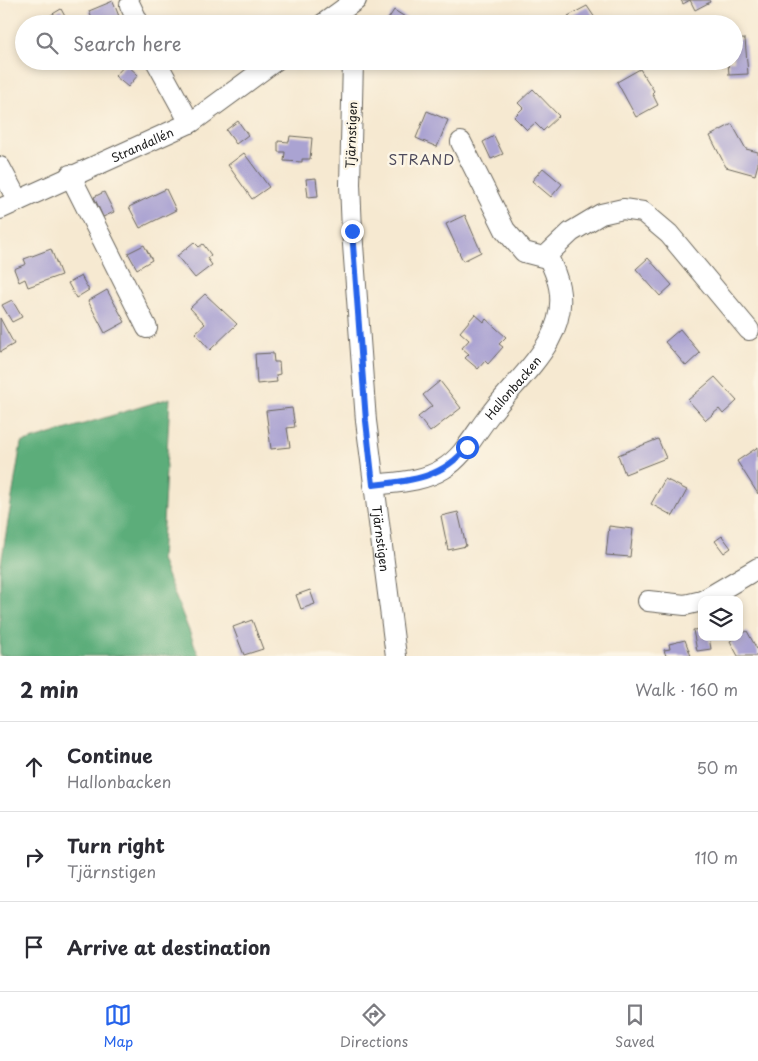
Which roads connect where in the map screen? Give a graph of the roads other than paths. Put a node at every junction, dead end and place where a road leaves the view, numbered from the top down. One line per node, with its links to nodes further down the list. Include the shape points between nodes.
1 (356, 0): 4 (street)
2 (130, 5): 3 (street)
3 (135, 15)
4 (337, 15)
5 (161, 70): 8 (street)
6 (262, 70): 8 (street, Strandallén)
7 (353, 70): 16 (street, Tjärnstigen, via 352,221)
8 (190, 123): 11 (street, Strandallén)
9 (460, 142): 13 (street, via 506,230 524,252 543,257)
10 (0, 167): 12 (street)
11 (70, 175): 12 (street, Strandallén); 14 (street)
12 (9, 205)
13 (547, 254): 15 (street, via 571,232 601,214 623,209 643,212 670,234); 16 (street, Hallonbacken, via 558,280 560,300 555,328 542,353 452,464 422,478)
14 (147, 328)
15 (748, 330)
16 (373, 485): 21 (street, Tjärnstigen)
17 (758, 568): 18 (street)
18 (710, 596)
19 (648, 601): 20 (street, via 685,605)
20 (698, 601)
21 (396, 656)

